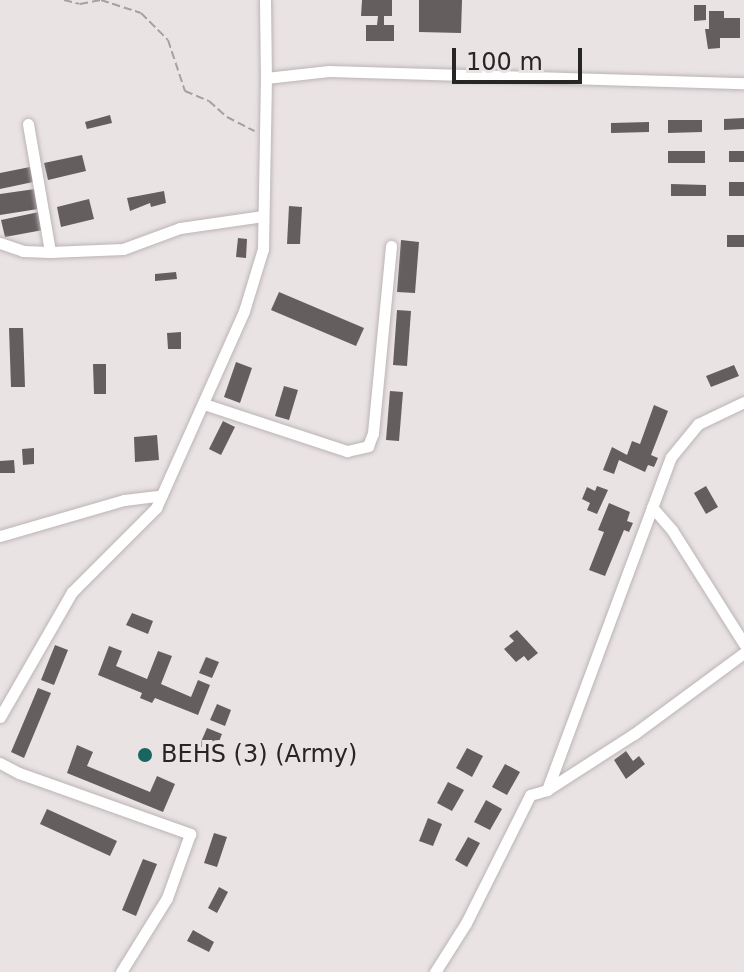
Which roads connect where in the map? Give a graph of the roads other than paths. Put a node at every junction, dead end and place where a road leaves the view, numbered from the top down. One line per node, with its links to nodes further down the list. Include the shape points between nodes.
1 (265, 0): 2 (street)
2 (266, 78): 3 (street, via 329,71); 5 (street)
3 (744, 83)
4 (28, 124): 8 (street)
5 (263, 216): 8 (street, via 180,228 123,249); 10 (street, via 263,249 244,311)
6 (0, 243): 8 (street)
7 (391, 246): 10 (street, via 368,446 347,451)
8 (50, 252)
9 (744, 402): 12 (street, via 698,424 671,457)
10 (204, 404): 11 (street)
11 (162, 495): 13 (street, via 124,500); 16 (street, via 156,508 72,592)
12 (652, 507): 14 (street); 18 (street)
13 (0, 536)
14 (744, 644)
15 (744, 653): 18 (street)
16 (0, 717)
17 (0, 763): 19 (street, via 190,834 167,898)
18 (547, 790): 20 (street, via 530,795 466,923)
19 (121, 972)
20 (435, 972)

